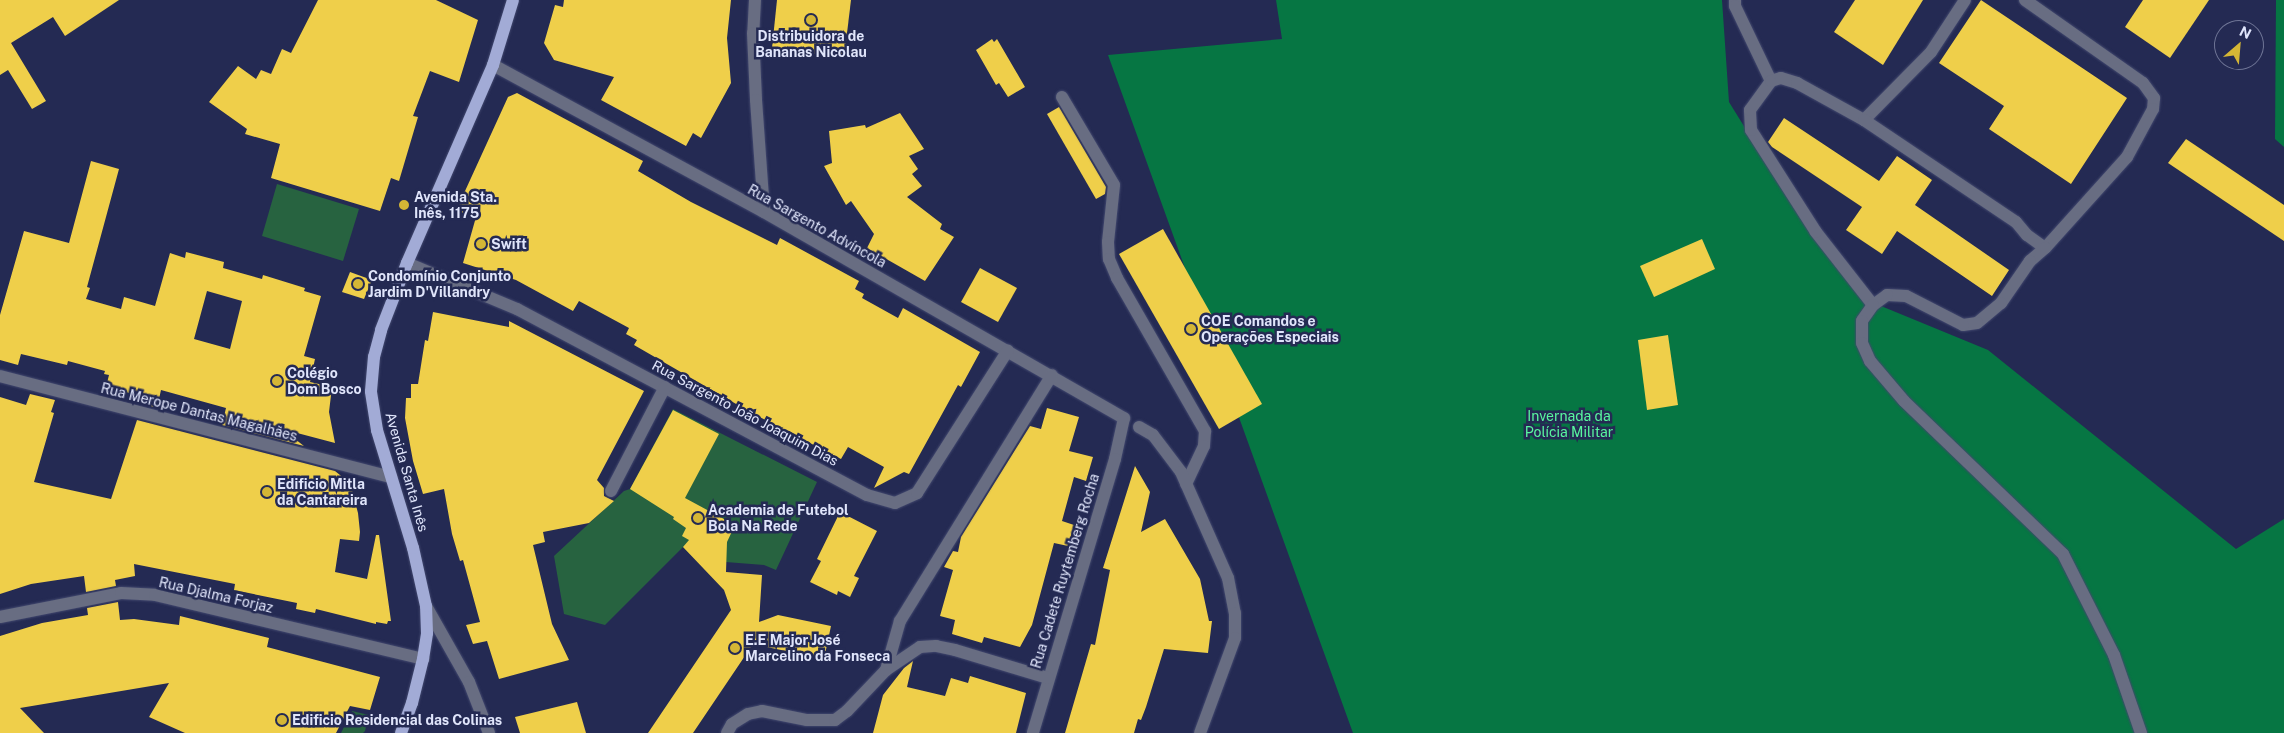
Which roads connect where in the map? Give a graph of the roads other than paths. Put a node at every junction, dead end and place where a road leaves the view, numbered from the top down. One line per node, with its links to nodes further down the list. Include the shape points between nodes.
1 (513, 0): 6 (main road, Avenida Santa Inês)
2 (754, 0): 10 (street, via 753,33)
3 (1735, 0): 7 (street)
4 (1965, 0): 9 (street, via 1931,52)
5 (2025, 0): 11 (street, via 2143,83 2154,98 2153,109 2127,157)
6 (493, 65): 10 (street, Rua Sargento Advíncola); 12 (main road, Avenida Santa Inês)
7 (1771, 81): 9 (street, via 1781,78 1797,83); 13 (street, via 1750,110 1750,130 1816,232)
8 (1062, 97): 21 (street, via 1114,185 1108,242 1109,259 1117,278 1205,431 1204,446)
9 (1864, 120): 11 (street, via 2016,222)
10 (764, 212): 14 (street, Rua Sargento Advíncola)
11 (2045, 248): 13 (street, via 2030,261 2001,303 1978,323 1962,324 1906,296 1887,295)
12 (407, 263): 17 (street, Rua Sargento João Joaquim Dias, via 518,309); 20 (main road, Avenida Santa Inês, via 381,330 374,357 371,391 377,430)
13 (1873, 305): 33 (street, via 1862,322 1862,343 1870,361 1904,401 2063,554 2114,655)
14 (1008, 350): 15 (street, Rua Sargento Advíncola); 17 (street, Rua Sargento João Joaquim Dias, via 917,494 894,503 867,495)
15 (1052, 375): 18 (street, Rua Sargento Advíncola); 26 (street, via 900,622)
16 (0, 376): 20 (street, Rua Merope Dantas Magalhães)
17 (665, 387): 22 (street)
18 (1124, 418): 27 (street, Rua Cadete Ruytemberg Rocha, via 1115,459)
19 (1139, 427): 21 (street, via 1153,435 1166,450)
20 (391, 477): 23 (main road, Avenida Santa Inês, via 413,548)
21 (1186, 484): 32 (street, via 1228,578 1235,613 1234,638)
22 (610, 490)
23 (426, 606): 25 (main road, Avenida Santa Inês, via 427,633); 29 (street, via 469,682)
24 (0, 617): 25 (street, Rua Djalma Forjaz, via 121,593 155,595)
25 (423, 659): 28 (main road, Avenida Santa Inês)
26 (886, 670): 27 (street, via 920,647 936,646); 30 (street, via 847,712 835,720 813,721 762,711 736,721)
27 (1048, 678): 31 (street, Rua Cadete Ruytemberg Rocha)
28 (401, 733)
29 (489, 733)
30 (727, 733)
31 (1033, 733)
32 (1200, 733)
33 (2141, 733)

